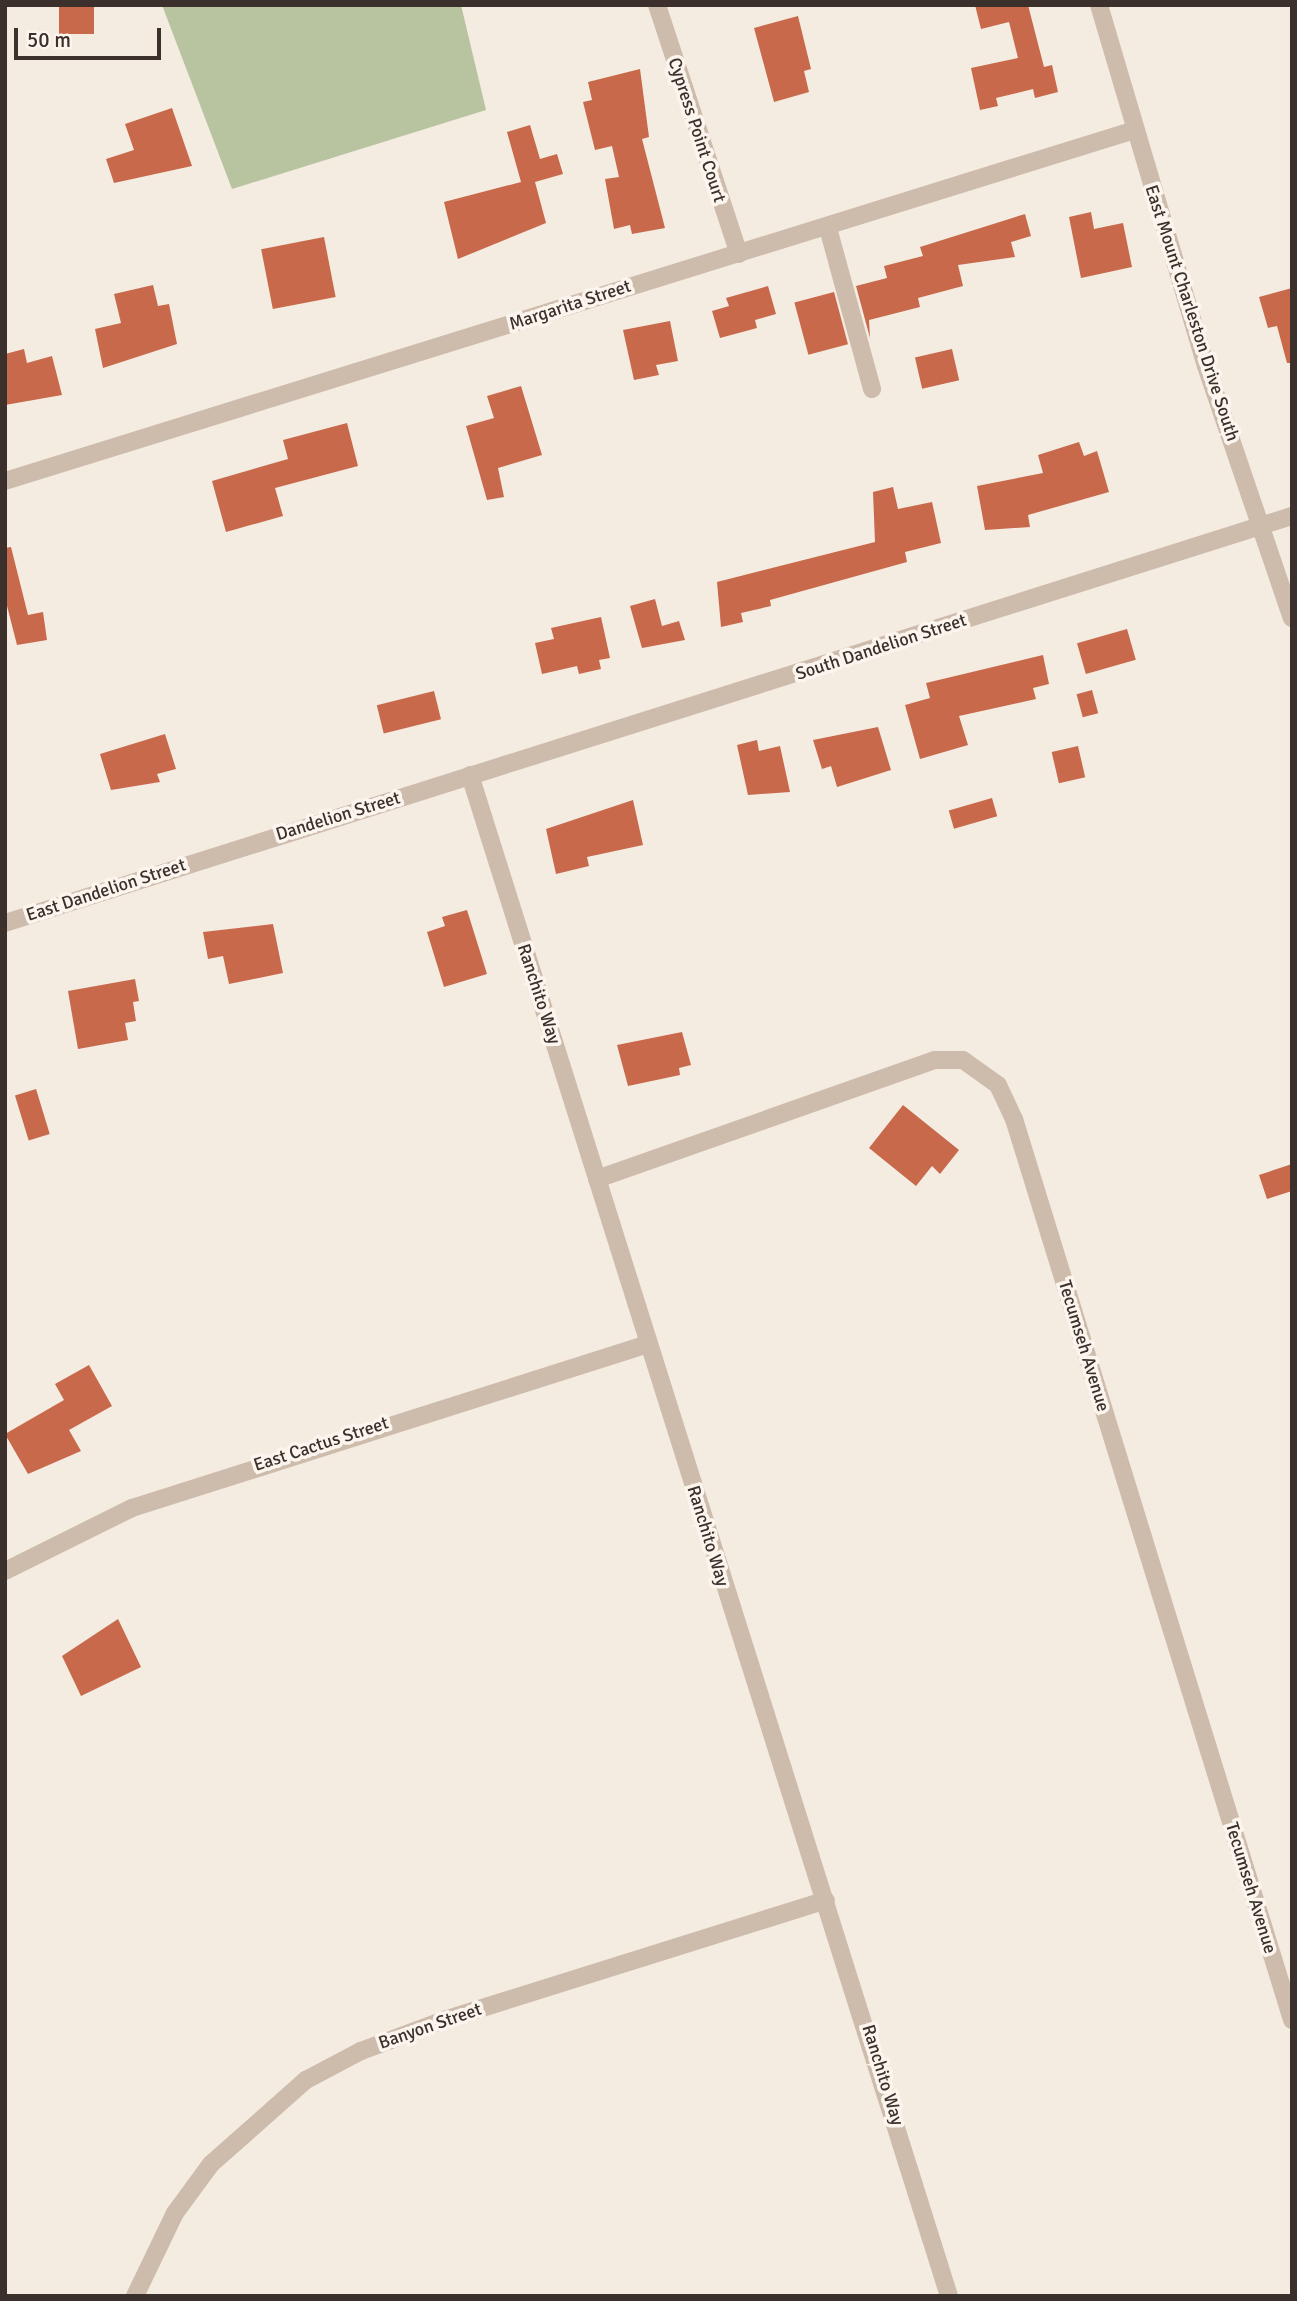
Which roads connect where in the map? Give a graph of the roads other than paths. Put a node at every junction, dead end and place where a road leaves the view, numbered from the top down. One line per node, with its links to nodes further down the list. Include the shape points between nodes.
1 (657, 5): 5 (street, Cypress Point Court)
2 (1099, 5): 3 (street, East Mount Charleston Drive South)
3 (1135, 130): 4 (street, Margarita Street); 9 (street, East Mount Charleston Drive South)
4 (828, 228): 5 (street, Margarita Street); 6 (street)
5 (739, 254): 7 (street, Margarita Street)
6 (872, 389)
7 (5, 481)
8 (1292, 516): 9 (street, South Dandelion Street)
9 (1263, 524): 10 (street, East Mount Charleston Drive South); 11 (street, South Dandelion Street)
10 (1292, 618)
11 (470, 775): 12 (street, Dandelion Street); 14 (street, Ranchito Way)
12 (206, 857): 13 (street, East Dandelion Street)
13 (5, 923)
14 (597, 1179): 15 (street, Ranchito Way); 18 (street, Tecumseh Avenue, via 935,1060 963,1060 998,1085 1014,1119)
15 (648, 1344): 16 (street, East Cactus Street, via 132,1508); 17 (street, Ranchito Way)
16 (5, 1571)
17 (827, 1899): 19 (street, Banyon Street, via 446,2020 361,2051 306,2080 211,2164 175,2213); 20 (street, Ranchito Way)
18 (1292, 2020)
19 (135, 2296)
20 (949, 2296)

